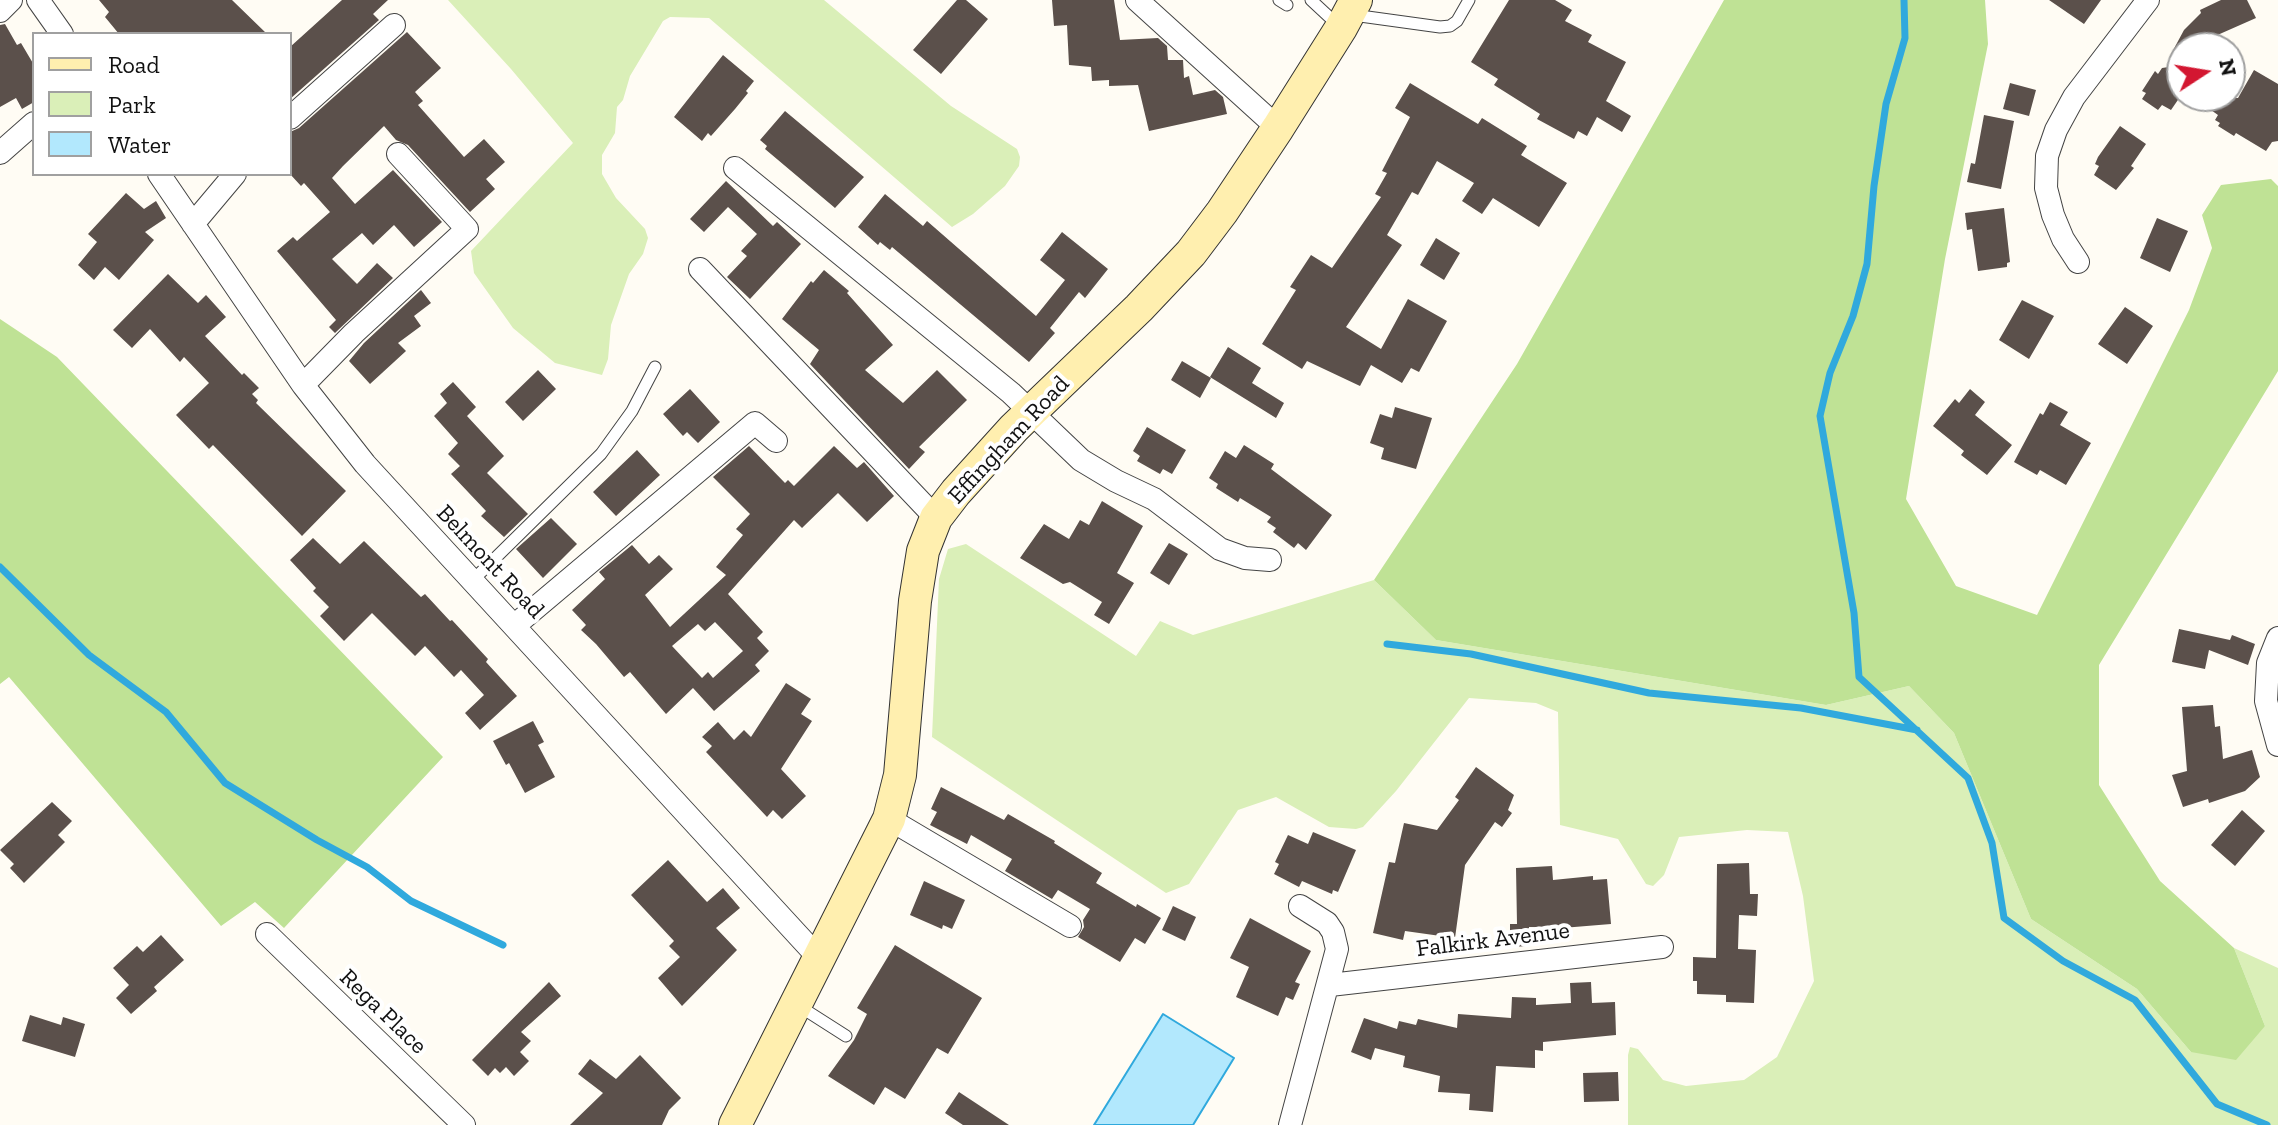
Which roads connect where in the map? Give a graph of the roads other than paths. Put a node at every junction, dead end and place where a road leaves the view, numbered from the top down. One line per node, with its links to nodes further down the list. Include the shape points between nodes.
1 (11, 0): 7 (street)
2 (38, 0): 10 (street)
3 (1137, 0): 13 (street)
4 (1311, 0): 8 (lane)
5 (1469, 0): 8 (lane, via 1450,26)
6 (2148, 0): 20 (street, via 2074,97 2047,156 2046,188 2053,215)
7 (0, 11)
8 (1349, 14): 13 (street, Effingham Road)
9 (394, 25): 11 (street)
10 (61, 32)
11 (292, 116)
12 (32, 125): 14 (street)
13 (1278, 128): 24 (street, Effingham Road, via 1191,253)
14 (0, 153)
15 (398, 154): 23 (street, via 467,229)
16 (735, 168): 24 (street)
17 (160, 176): 19 (street, Belmont Road)
18 (233, 176): 19 (street)
19 (193, 224): 23 (street, Belmont Road)
20 (2078, 262)
21 (700, 269): 26 (street)
22 (655, 367): 28 (lane, via 601,454)
23 (303, 385): 28 (street, Belmont Road, via 365,464)
24 (1031, 412): 26 (street, Effingham Road); 27 (street, via 1081,460 1154,499 1220,549)
25 (776, 441): 29 (street, via 755,423)
26 (936, 518): 32 (street, Effingham Road, via 923,551 915,601 900,775)
27 (1270, 560)
28 (472, 581): 29 (street, Belmont Road)
29 (514, 626): 37 (street, Belmont Road)
30 (2278, 638): 31 (street, via 2268,663 2266,701)
31 (2278, 745)
32 (889, 819): 34 (street); 37 (street, Effingham Road)
33 (1300, 906): 38 (street, via 1333,932 1337,949)
34 (1070, 926)
35 (267, 934): 41 (street, Rega Place)
36 (1662, 947): 38 (street, Falkirk Avenue)
37 (818, 957): 39 (street, Effingham Road)
38 (1330, 985): 43 (street)
39 (795, 1004): 40 (lane); 42 (street, Effingham Road)
40 (846, 1036)
41 (464, 1125)
42 (735, 1125)
43 (1290, 1125)

